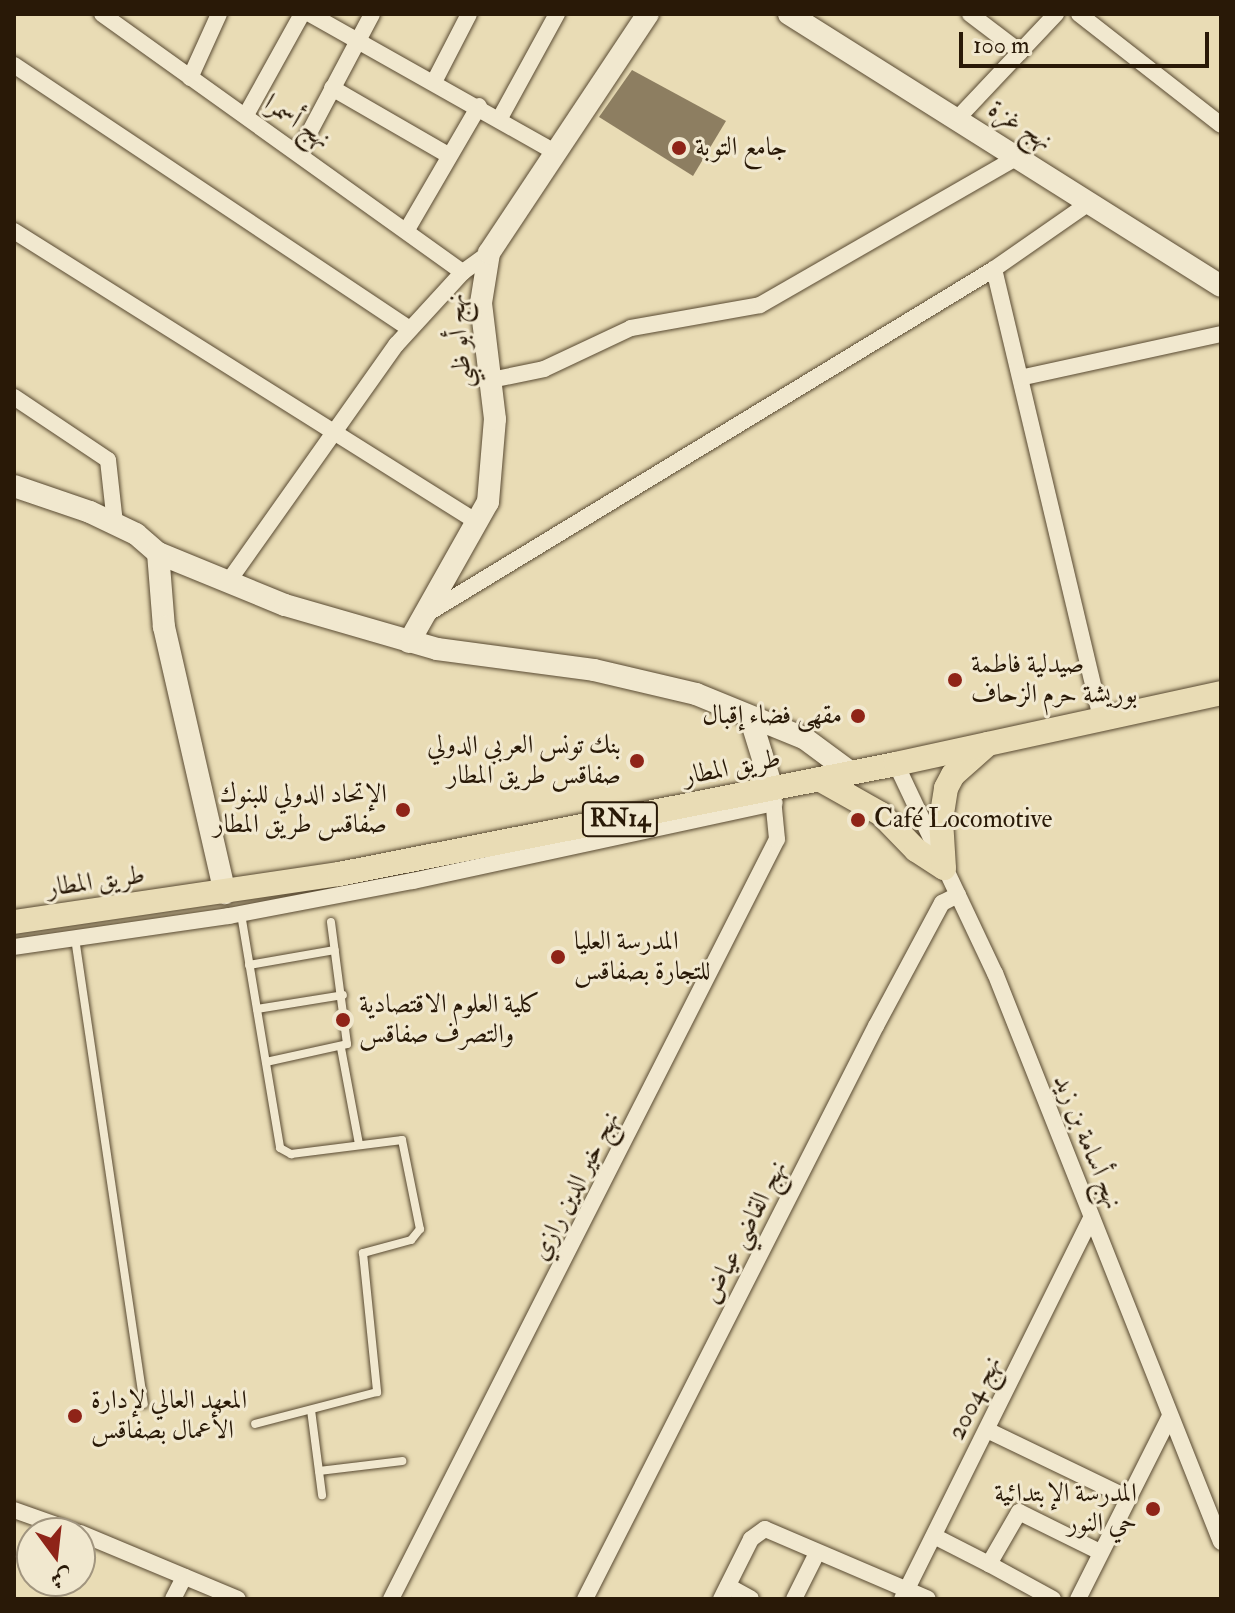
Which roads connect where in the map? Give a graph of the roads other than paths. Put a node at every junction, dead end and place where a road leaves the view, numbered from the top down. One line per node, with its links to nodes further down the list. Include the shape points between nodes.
1 (102, 14): 16 (street, نهج أسمرا)
2 (219, 14): 16 (street)
3 (302, 14): 20 (street)
4 (310, 14): 13 (street)
5 (372, 14): 13 (street)
6 (557, 14): 21 (street)
7 (648, 14): 25 (street, نهج أبو ظبي)
8 (789, 14): 22 (street, نهج غزة)
9 (970, 14): 14 (street)
10 (1056, 14): 14 (street)
11 (1079, 14): 23 (street)
12 (467, 15): 17 (street)
13 (358, 39): 17 (street); 18 (street)
14 (1020, 52): 22 (street)
15 (14, 65): 35 (street)
16 (190, 78): 20 (street, نهج أسمرا)
17 (435, 80): 19 (street)
18 (332, 88): 24 (street); 26 (street)
19 (479, 106): 21 (street); 26 (street)
20 (246, 115): 24 (street, نهج أسمرا)
21 (500, 118): 25 (street)
22 (956, 120): 27 (street, نهج غزة)
23 (1221, 125)
24 (299, 152): 29 (street, نهج أسمرا)
25 (557, 153): 31 (street, نهج أبو ظبي)
26 (448, 155): 29 (street)
27 (1017, 157): 28 (street, نهج غزة); 38 (street, via 760,305 631,328 544,369)
28 (1089, 203): 32 (street); 34 (street, نهج غزة)
29 (408, 228): 33 (street, نهج أسمرا)
30 (14, 231): 40 (street)
31 (489, 253): 33 (street); 38 (street, نهج أبو ظبي, via 481,303)
32 (994, 269): 37 (street); 46 (street)
33 (463, 272): 35 (street)
34 (1221, 286)
35 (410, 329): 40 (street)
36 (1221, 334): 37 (street)
37 (1024, 377): 49 (street)
38 (491, 380): 42 (street, نهج أبو ظبي, via 495,464 488,502)
39 (14, 397): 43 (street, via 108,460)
40 (337, 431): 42 (street); 45 (street)
41 (14, 486): 43 (street)
42 (477, 522): 46 (street, نهج أبو ظبي)
43 (115, 523): 44 (street)
44 (158, 553): 45 (street); 58 (street, via 166,639)
45 (228, 582): 47 (street)
46 (423, 615): 47 (street, نهج أبو ظبي)
47 (409, 642): 50 (street, via 488,659 594,670 696,694)
48 (1221, 693): 49 (main road, طريق المطار / RN14)
49 (1101, 717): 51 (main road, طريق المطار / RN14)
50 (751, 720): 53 (street, via 804,738); 55 (street)
51 (989, 743): 52 (main road, طريق المطار / RN14); 56 (main road, via 946,788 941,820)
52 (896, 764): 53 (main road, طريق المطار / RN14); 56 (street, نهج أسامة بن زيد)
53 (850, 772): 54 (main road, طريق المطار / RN14)
54 (819, 779): 55 (main road, طريق المطار / RN14); 56 (main road, via 881,814 916,850)
55 (774, 796): 58 (main road, طريق المطار / RN14); 93 (street, نهج خير الدين رازي, via 777,839)
56 (944, 868): 57 (street, نهج أسامة بن زيد)
57 (958, 895): 70 (street, نهج أسامة بن زيد, via 995,973); 94 (street, نهج القاضي عياض, via 942,903 891,998)
58 (232, 907): 59 (main road, طريق المطار / RN14); 61 (street); 64 (lane)
59 (14, 922)
60 (331, 922): 63 (lane)
61 (75, 938): 62 (street); 71 (lane)
62 (14, 947)
63 (335, 950): 64 (lane); 65 (lane)
64 (249, 965): 66 (lane)
65 (343, 995): 66 (lane); 67 (lane, via 349,1038)
66 (257, 1009): 68 (lane)
67 (341, 1048): 68 (lane); 69 (lane)
68 (266, 1062): 69 (lane, via 284,1153)
69 (359, 1144): 72 (lane, via 393,1139 406,1145 420,1229 411,1240 363,1253 377,1392)
70 (1091, 1218): 73 (street, نهج أسامة بن زيد); 75 (street, نهج 2004)
71 (144, 1404)
72 (311, 1410): 74 (lane); 77 (lane)
73 (1170, 1416): 79 (street); 84 (street, نهج أسامة بن زيد)
74 (255, 1424)
75 (987, 1430): 79 (street); 82 (street, نهج 2004)
76 (402, 1461): 77 (lane)
77 (319, 1471): 78 (lane)
78 (322, 1495)
79 (1128, 1498): 85 (street)
80 (14, 1510): 81 (street)
81 (34, 1517)
82 (934, 1536): 87 (street); 90 (street, نهج 2004)
83 (96, 1540): 88 (street)
84 (1221, 1542)
85 (1100, 1552): 87 (street, via 1019,1512); 99 (street)
86 (816, 1555): 89 (street, via 765,1529 756,1531); 90 (street); 96 (street)
87 (989, 1564): 98 (street)
88 (184, 1577): 91 (street); 92 (street)
89 (724, 1593): 95 (street)
90 (905, 1594): 97 (street)
91 (173, 1599)
92 (238, 1599)
93 (391, 1599)
94 (585, 1599)
95 (751, 1599)
96 (794, 1599)
97 (928, 1599)
98 (1053, 1599)
99 (1078, 1599)

